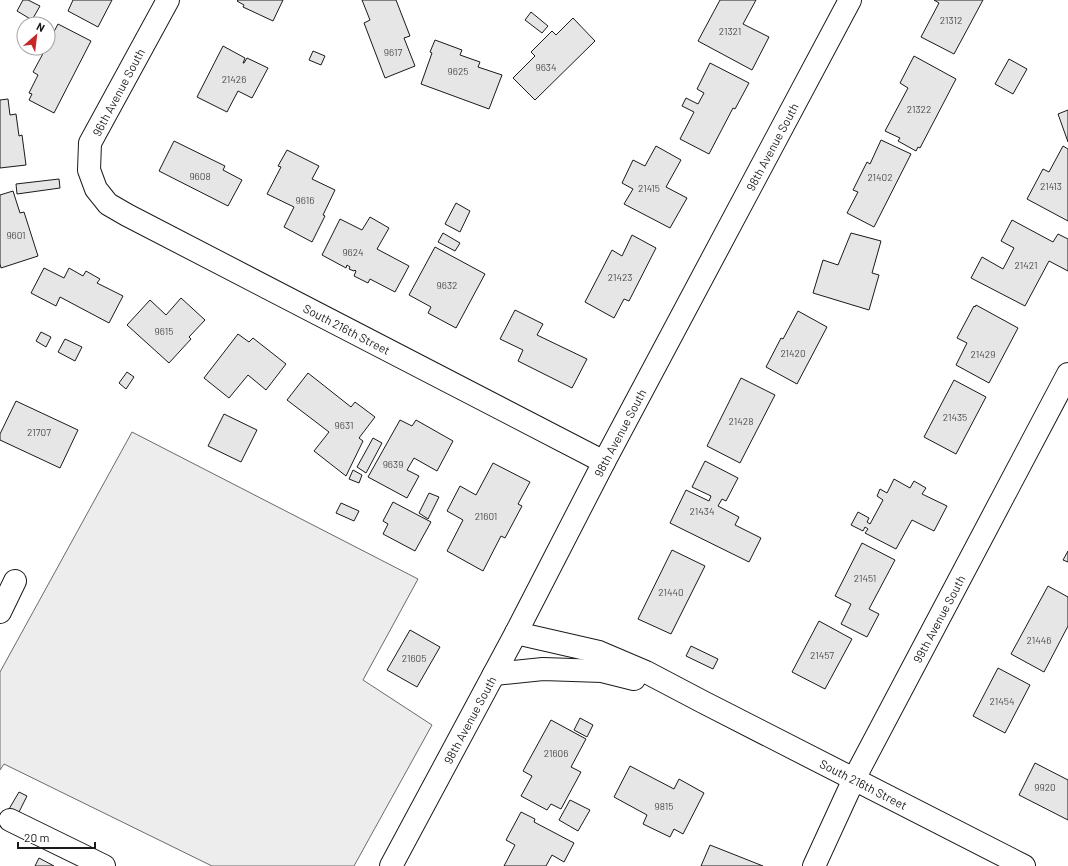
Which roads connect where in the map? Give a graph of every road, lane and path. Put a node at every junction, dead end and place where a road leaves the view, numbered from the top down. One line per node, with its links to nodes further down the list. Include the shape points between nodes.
1 (168, 0): 3 (street, 96th Avenue South, via 90,143 88,170)
2 (850, 0): 5 (street, 98th Avenue South)
3 (96, 189): 5 (street, South 216th Street, via 108,204 127,215)
4 (1068, 374): 11 (street, 99th Avenue South)
5 (604, 462): 8 (street, 98th Avenue South)
6 (15, 581): 7 (street)
7 (0, 612)
8 (516, 633): 9 (street, 98th Avenue South); 10 (street, South 216th Street, via 599,652 646,672)
9 (494, 674): 10 (street, South 216th Street, via 543,669 602,670); 14 (street, 98th Avenue South)
10 (703, 702): 11 (street, South 216th Street)
11 (854, 779): 15 (street, 99th Avenue South); 16 (street, South 216th Street)
12 (10, 820): 13 (street)
13 (104, 866)
14 (391, 866)
15 (814, 866)
16 (1024, 866)

